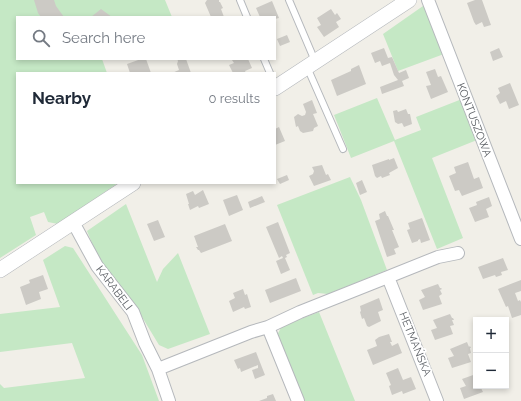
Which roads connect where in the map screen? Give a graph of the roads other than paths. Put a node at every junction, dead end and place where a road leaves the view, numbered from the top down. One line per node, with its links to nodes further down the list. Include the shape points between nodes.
1 (240, 0): 5 (lane)
2 (289, 0): 7 (lane)
3 (409, 0): 7 (street)
4 (428, 0): 13 (street, KONTUSZOWA)
5 (247, 16)
6 (264, 60): 8 (lane)
7 (312, 65): 9 (street); 10 (lane)
8 (270, 72)
9 (276, 86)
10 (343, 149)
11 (130, 184): 12 (street)
12 (73, 222): 15 (street); 18 (street, KARABELI, via 97,266 133,312)
13 (521, 239)
14 (458, 254): 16 (street, via 420,263)
15 (0, 270)
16 (390, 282): 17 (street, via 300,312); 21 (street, HETMAŃSKA)
17 (268, 327): 18 (street); 20 (street)
18 (158, 369): 19 (street, KARABELI)
19 (169, 401)
20 (298, 401)
21 (437, 401)

